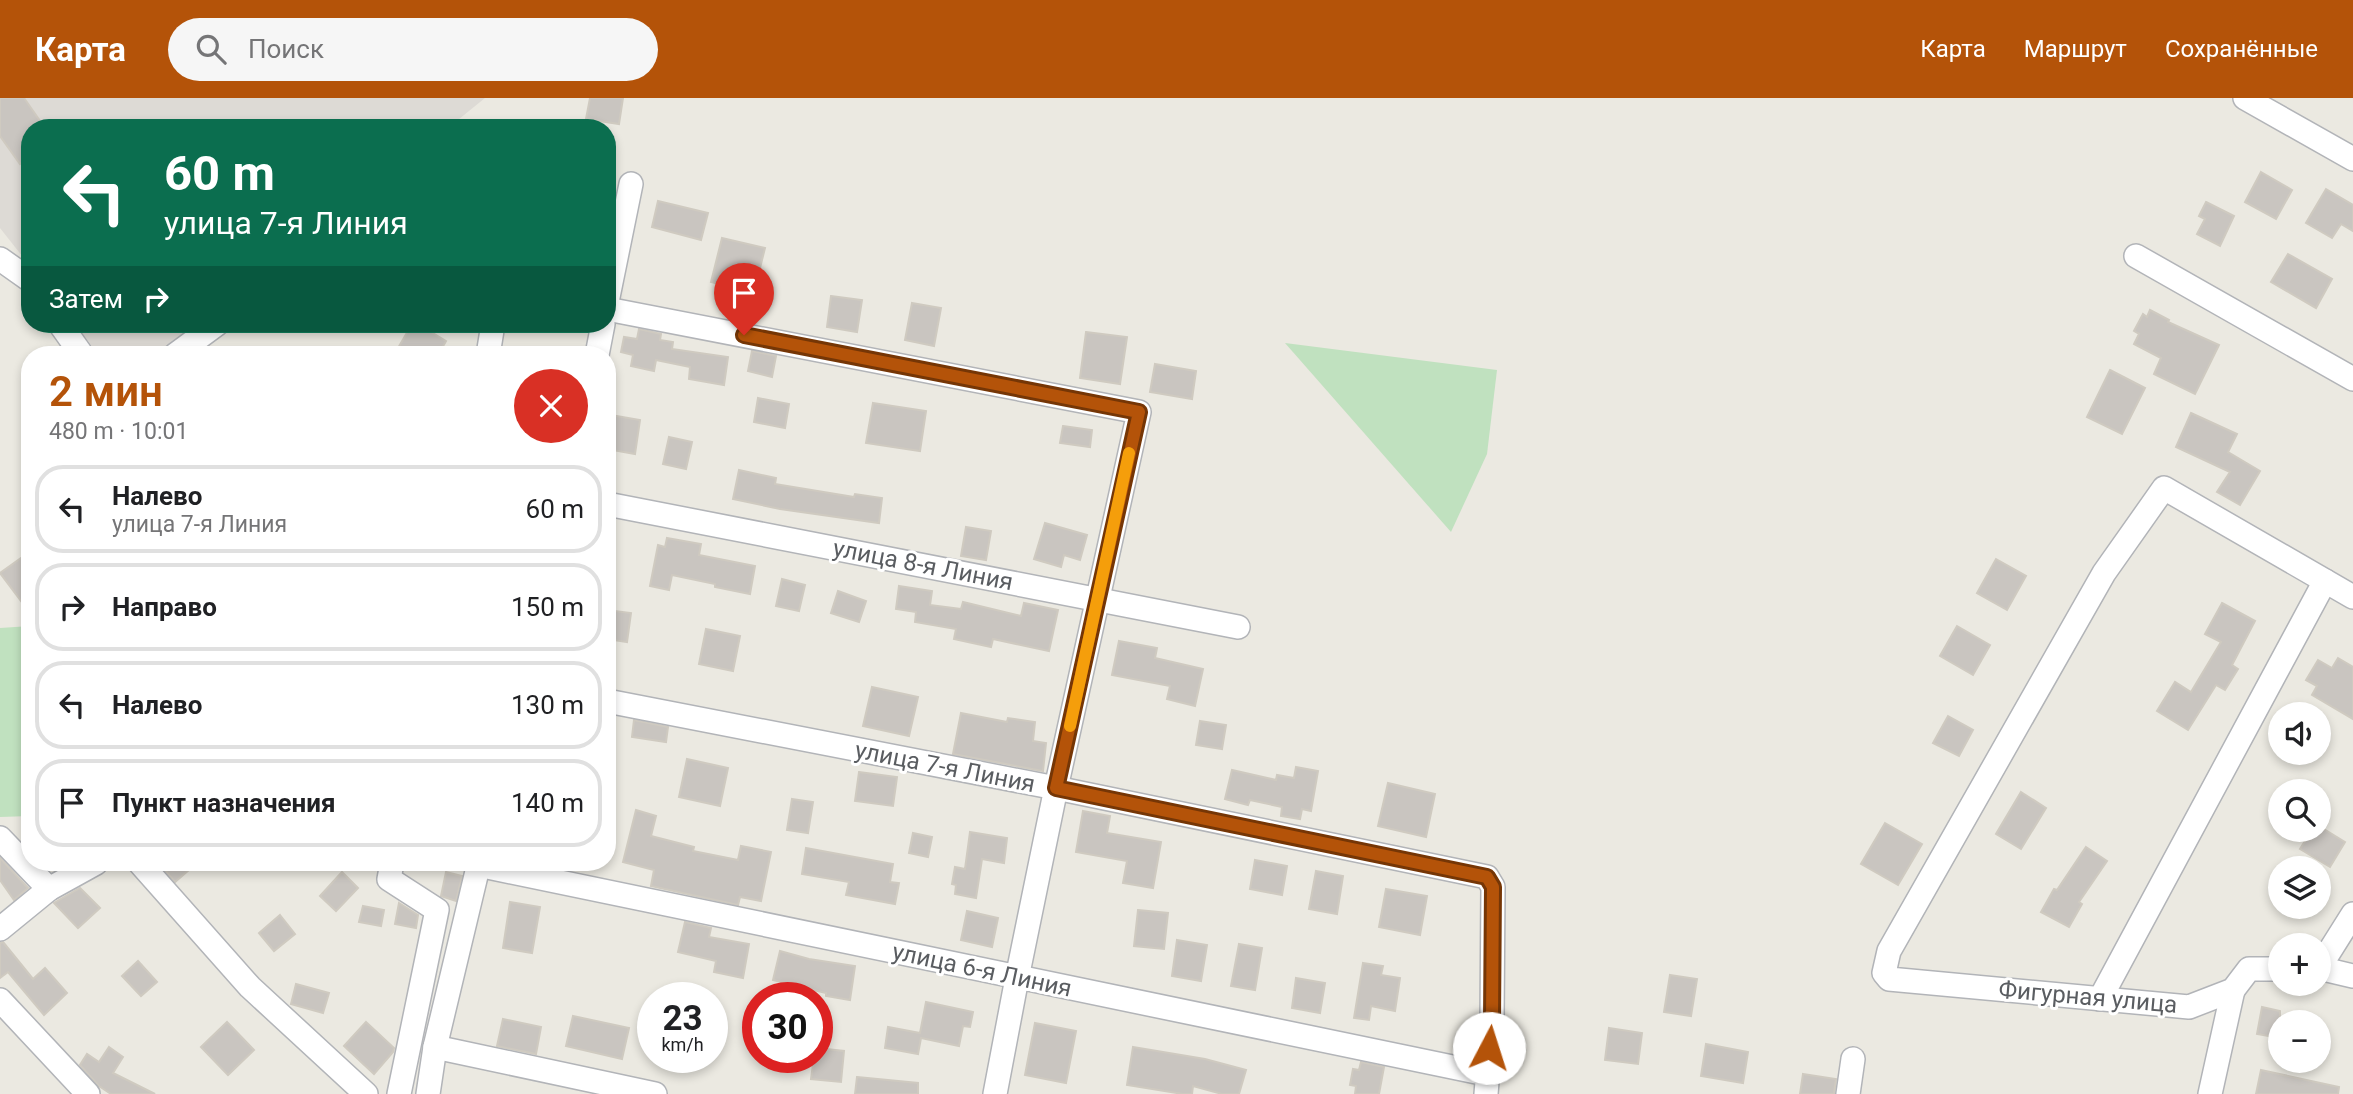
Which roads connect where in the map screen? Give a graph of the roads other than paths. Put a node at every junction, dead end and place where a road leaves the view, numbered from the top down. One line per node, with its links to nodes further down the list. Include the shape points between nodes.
1 (2245, 98): 2 (street)
2 (2353, 159)
3 (631, 184): 5 (street)
4 (2136, 256): 11 (street)
5 (616, 258)
6 (0, 259): 7 (street)
7 (21, 274)
8 (616, 311): 15 (street, via 1139,412)
9 (205, 333): 10 (street)
10 (187, 346)
11 (2353, 379)
12 (616, 506): 15 (street, улица 8-я Линия)
13 (2325, 581): 14 (street); 36 (street); 36 (street, Фигурная улица, via 2164,488 2104,573 1889,951 1884,973 1889,979)
14 (2353, 597)
15 (1099, 599): 16 (street, улица 8-я Линия); 18 (street)
16 (1238, 627)
17 (616, 703): 18 (street, улица 7-я Линия)
18 (1056, 788): 34 (street); 40 (street, улица 7-я Линия, via 1487,877 1493,887 1492,1021)
19 (0, 838): 20 (street)
20 (21, 860)
21 (32, 871): 27 (street)
22 (82, 871): 27 (street)
23 (147, 871): 42 (street, via 250,987)
24 (390, 871): 43 (street, via 389,879 437,910)
25 (477, 871): 38 (street)
26 (512, 871): 34 (street, улица 6-я Линия)
27 (49, 889): 29 (street)
28 (2353, 914): 30 (street)
29 (0, 929)
30 (2331, 949)
31 (2268, 969): 35 (street, Фигурная улица, via 2249,969)
32 (2331, 971): 33 (street)
33 (2353, 976)
34 (1017, 978): 40 (street, улица 6-я Линия); 46 (street)
35 (2233, 990): 36 (street, Фигурная улица, via 2189,1007); 48 (street)
36 (2100, 999)
37 (0, 1000): 41 (street)
38 (435, 1047): 44 (street); 45 (street)
39 (1853, 1059): 47 (street)
40 (1486, 1084)
41 (88, 1094)
42 (366, 1094)
43 (399, 1094)
44 (428, 1094)
45 (655, 1094)
46 (995, 1094)
47 (1848, 1094)
48 (2210, 1094)

